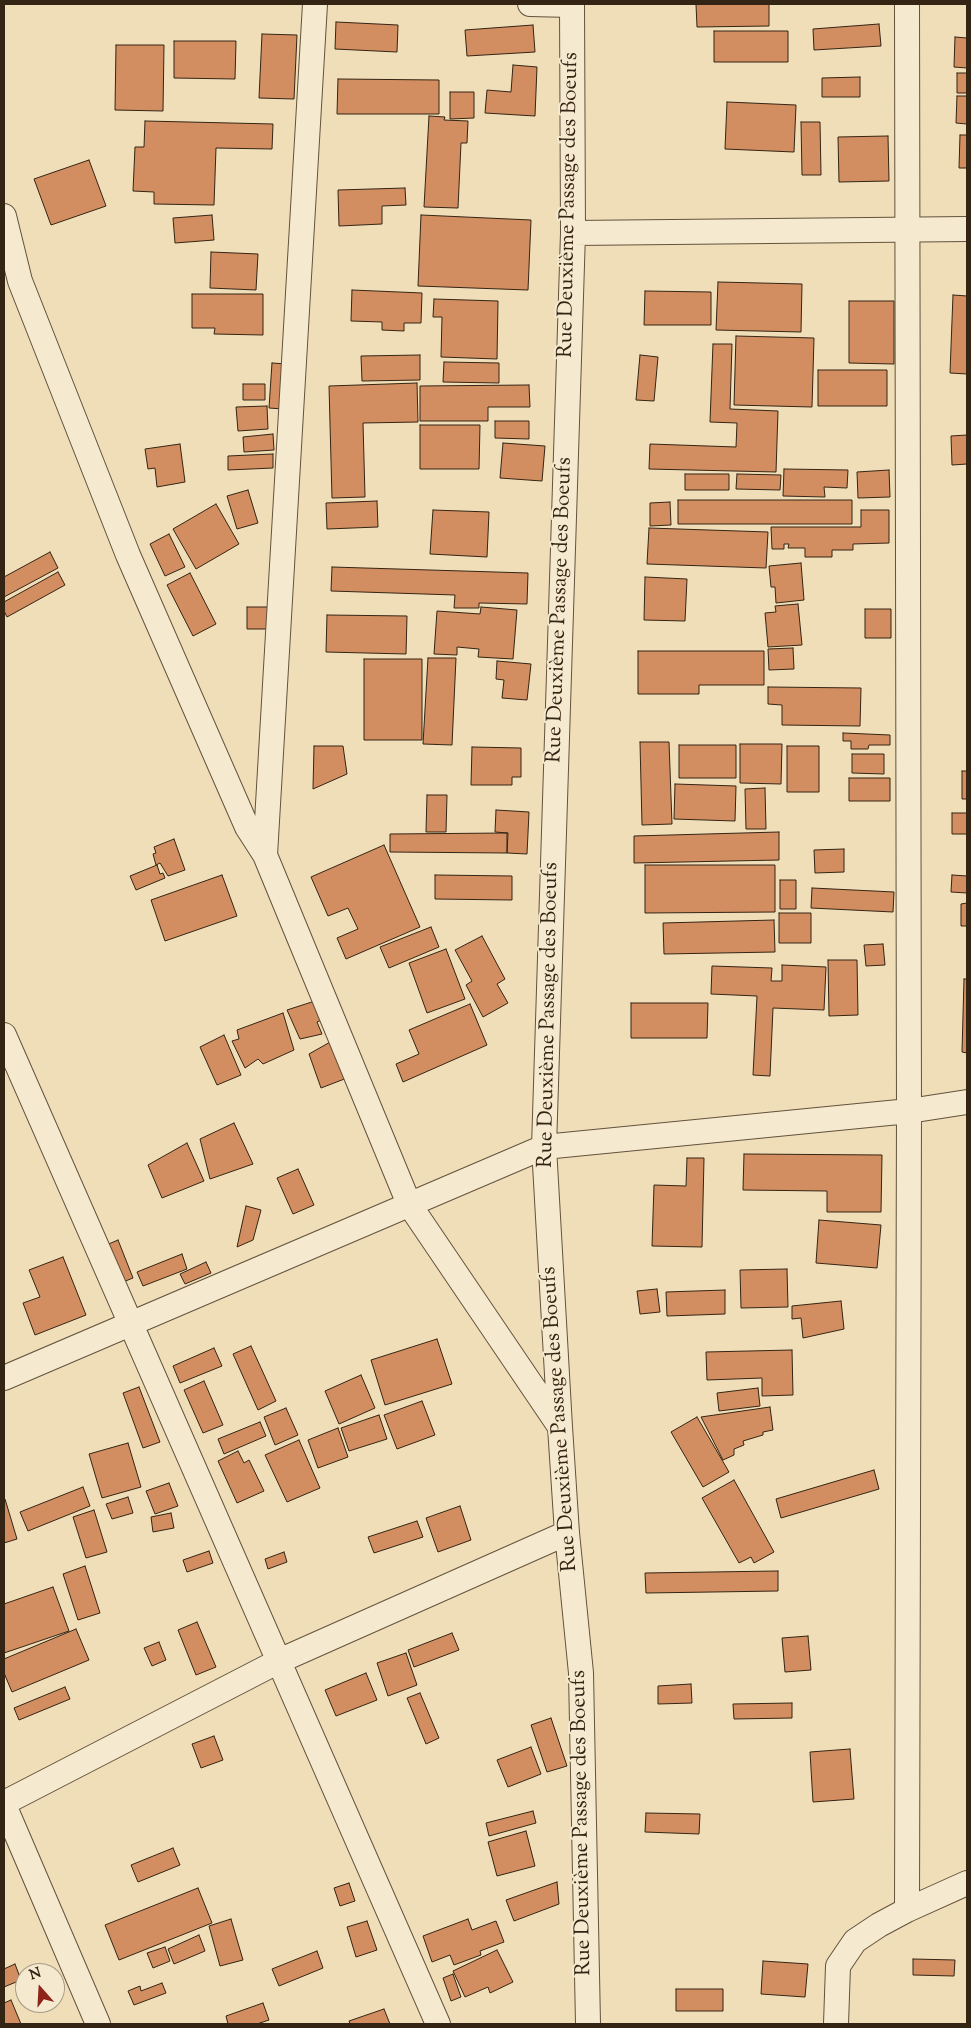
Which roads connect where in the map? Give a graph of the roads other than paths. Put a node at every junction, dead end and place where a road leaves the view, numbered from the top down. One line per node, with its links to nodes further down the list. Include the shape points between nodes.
1 (314, 4): 10 (street)
2 (530, 4): 3 (street)
3 (572, 4): 8 (street, Rue Deuxième Passage des Boeufs)
4 (907, 4): 7 (street)
5 (4, 216): 9 (street)
6 (967, 229): 7 (street)
7 (907, 231): 8 (street); 13 (street)
8 (573, 233): 14 (street, Rue Deuxième Passage des Boeufs)
9 (12, 285): 10 (street, via 247,827)
10 (265, 856): 15 (street)
11 (4, 1035): 16 (street)
12 (967, 1102): 13 (street)
13 (908, 1111): 14 (street); 23 (street)
14 (544, 1147): 15 (street); 18 (street, Rue Deuxième Passage des Boeufs)
15 (409, 1204): 16 (street); 18 (street)
16 (132, 1324): 17 (street); 20 (street)
17 (4, 1378)
18 (560, 1427): 19 (street, Rue Deuxième Passage des Boeufs)
19 (567, 1533): 20 (street); 26 (street, Rue Deuxième Passage des Boeufs, via 581,1673)
20 (279, 1661): 21 (street); 25 (street)
21 (4, 1804): 24 (street)
22 (967, 1883): 23 (street)
23 (907, 1910): 27 (street, via 855,1941 838,1966)
24 (98, 2024)
25 (438, 2024)
26 (588, 2024)
27 (836, 2024)

